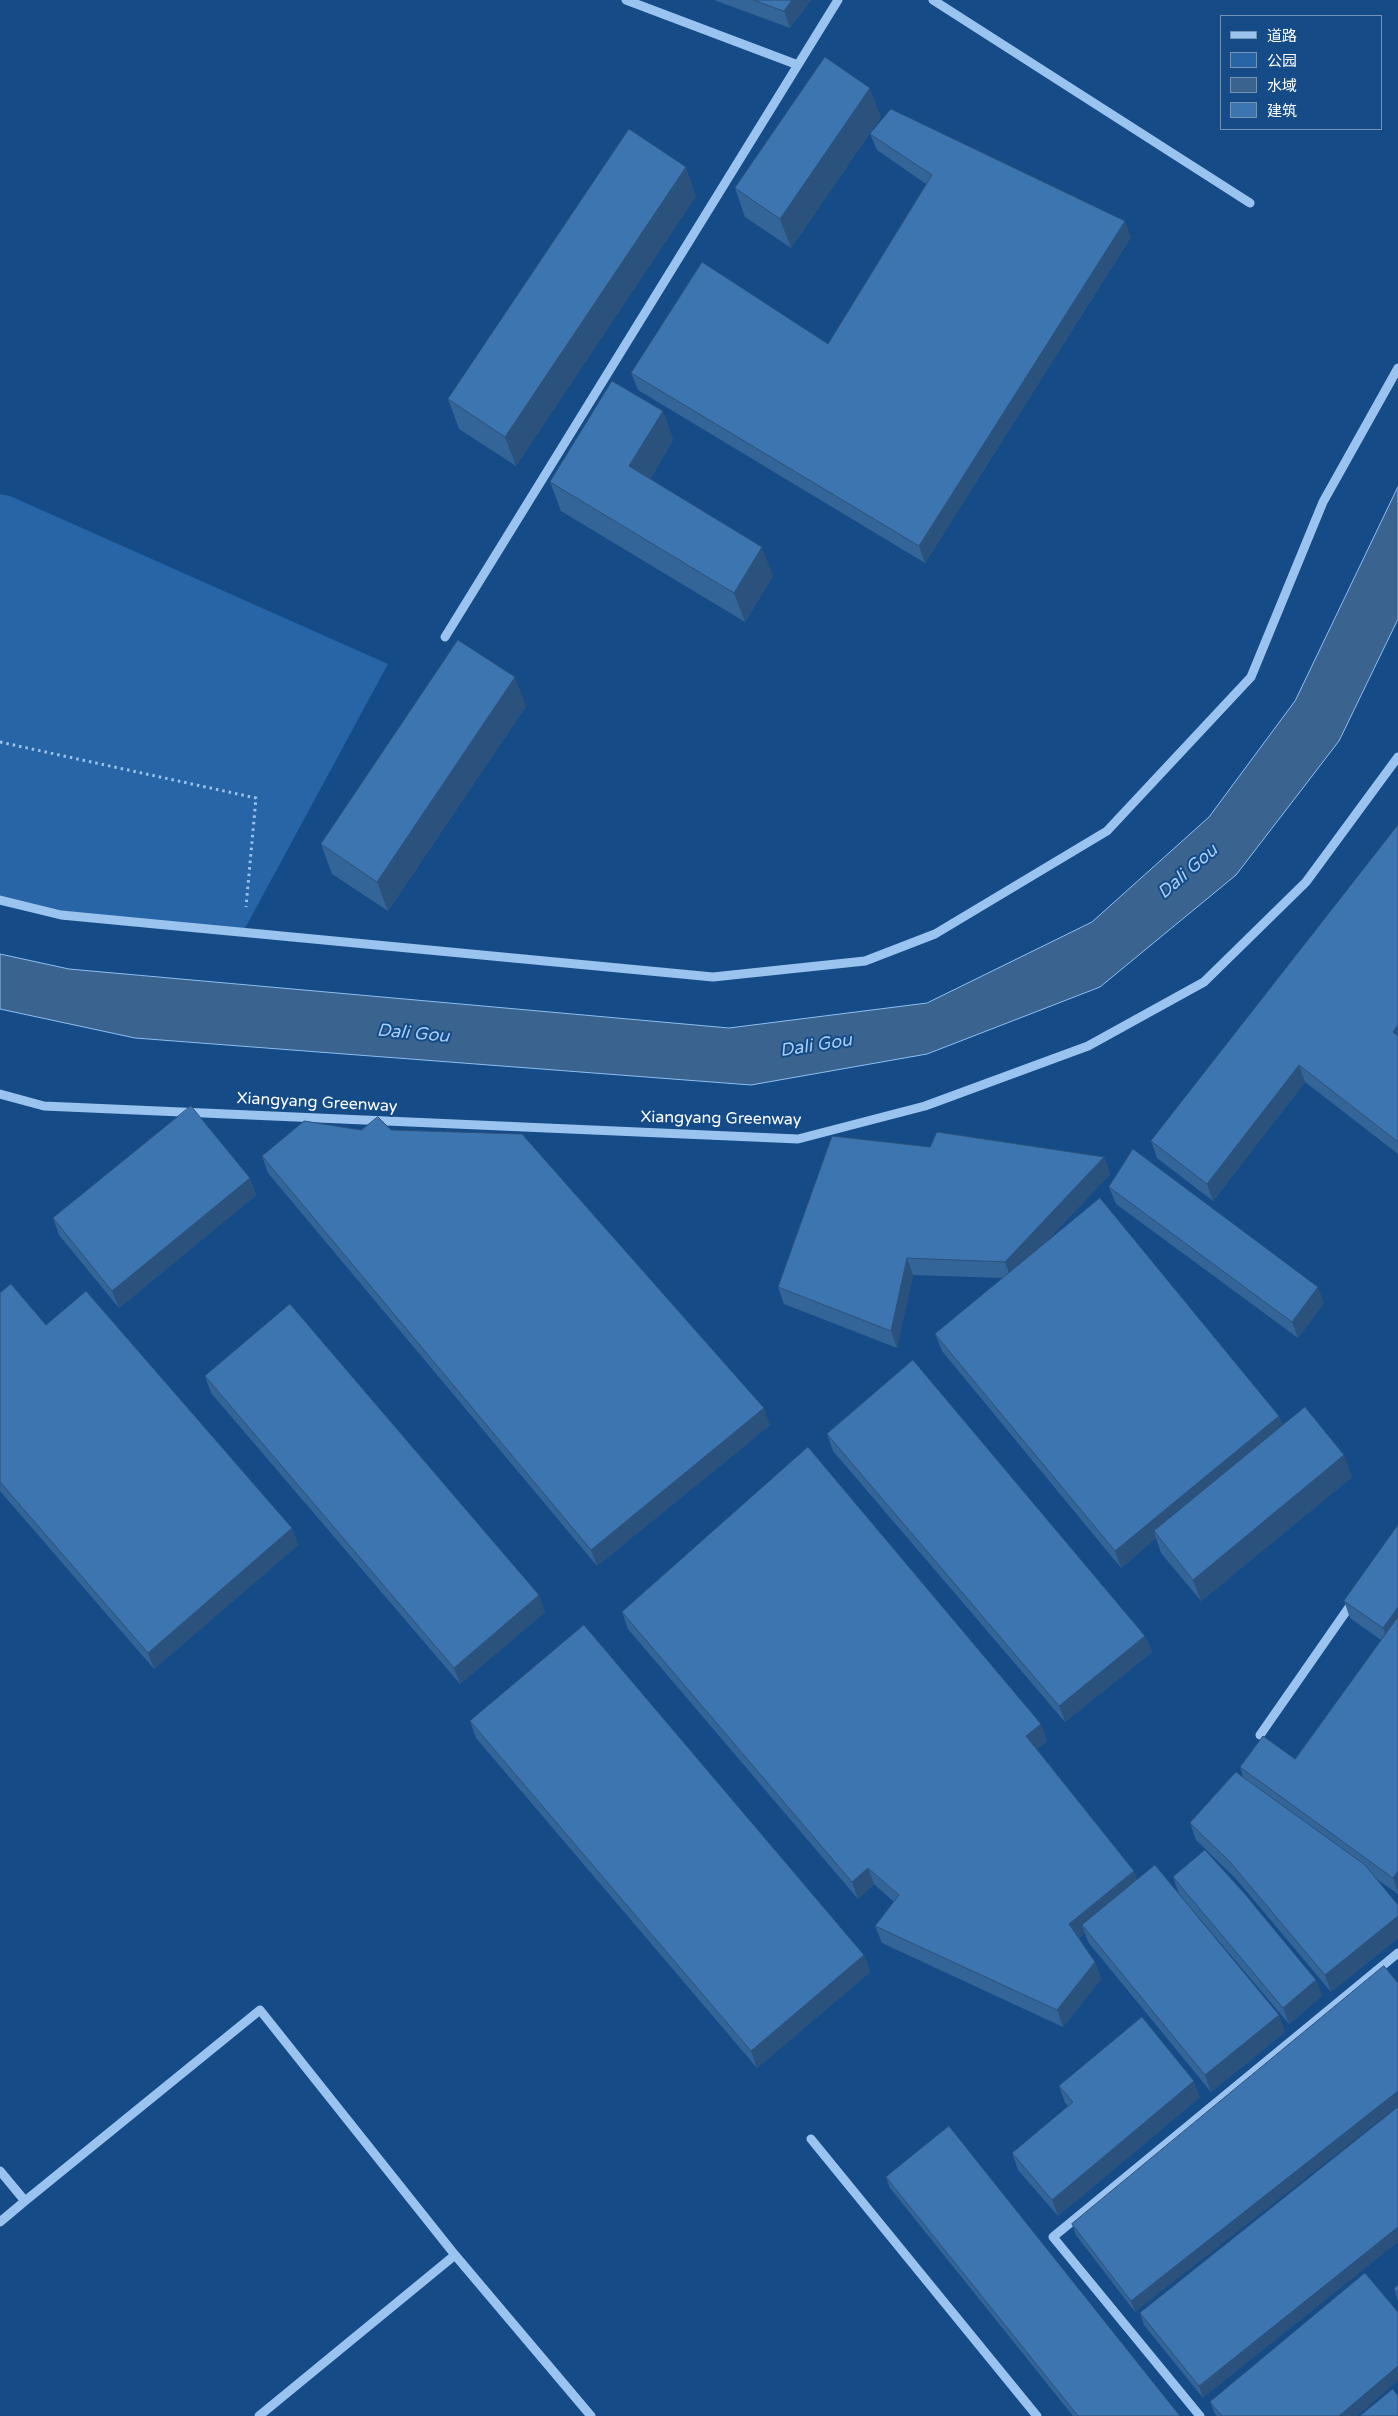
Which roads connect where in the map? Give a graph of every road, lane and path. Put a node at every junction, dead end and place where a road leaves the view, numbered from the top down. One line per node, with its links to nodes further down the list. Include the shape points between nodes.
1 (626, 0): 4 (street)
2 (838, 0): 4 (street)
3 (933, 0): 5 (street)
4 (798, 65): 7 (street)
5 (1250, 203)
6 (1398, 368): 11 (street, via 1323,502 1251,677 1107,831 935,934 866,961 713,977)
7 (445, 637)
8 (0, 742): 11 (path, via 256,798)
9 (1398, 757): 12 (street, Xiangyang Greenway, via 1306,882 1204,982 1088,1046 925,1106 798,1139 44,1106)
10 (0, 900): 11 (street, via 61,915)
11 (243, 932)
12 (0, 1094)
13 (1359, 1593): 14 (street)
14 (1260, 1736)
15 (1398, 1953): 24 (street, via 1053,2237)
16 (811, 2138): 23 (street)
17 (0, 2171): 18 (street)
18 (25, 2201): 19 (street); 20 (street, via 260,2010)
19 (0, 2222)
20 (455, 2255): 21 (street); 22 (street)
21 (259, 2416)
22 (591, 2416)
23 (1037, 2416)
24 (1200, 2416)

